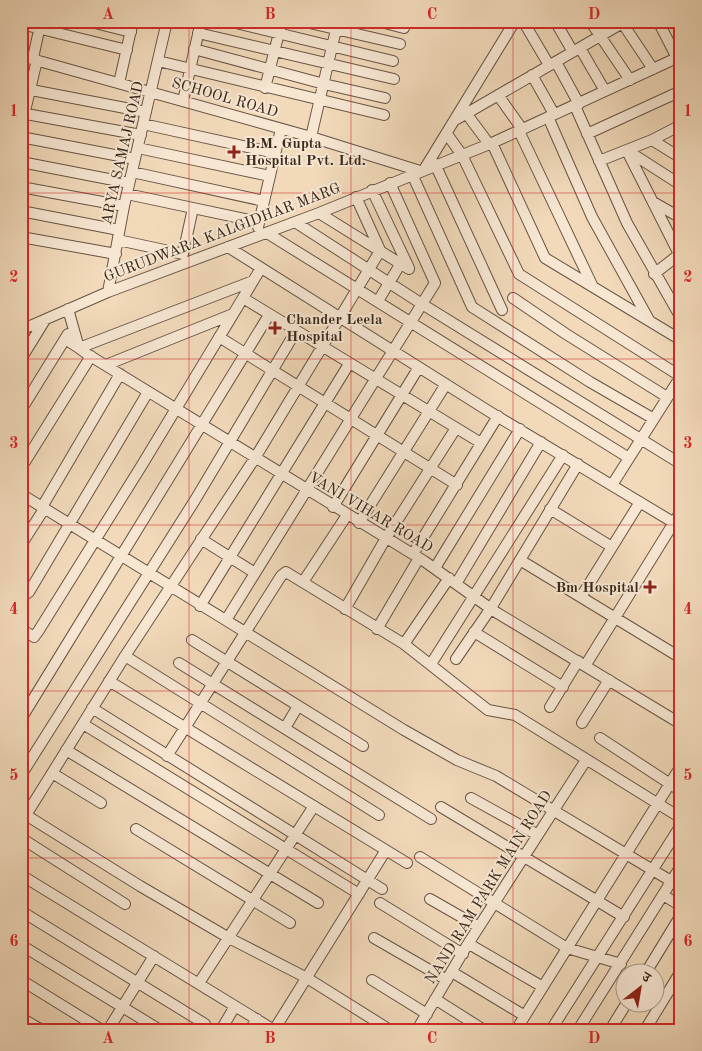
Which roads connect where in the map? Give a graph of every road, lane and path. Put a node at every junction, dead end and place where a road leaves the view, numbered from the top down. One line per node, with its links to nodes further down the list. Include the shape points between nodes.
1 (87, 21): 19 (street)
2 (133, 21): 19 (street)
3 (167, 21): 32 (street, ARYA SAMAJ ROAD)
4 (201, 21): 20 (street)
5 (228, 21): 21 (street)
6 (282, 21): 21 (street)
7 (301, 21): 17 (street)
8 (377, 21): 18 (street)
9 (515, 21): 57 (street)
10 (523, 21): 34 (street)
11 (555, 21): 27 (street)
12 (590, 21): 22 (street)
13 (658, 21): 30 (street)
14 (623, 22): 22 (street); 38 (street)
15 (21, 24): 16 (street)
16 (40, 25): 26 (street); 31 (street)
17 (337, 25): 23 (street); 24 (street)
18 (404, 28)
19 (131, 32): 26 (street)
20 (198, 33): 25 (street); 28 (street)
21 (279, 34): 24 (street); 28 (street)
22 (600, 37): 27 (street); 41 (street)
23 (400, 44)
24 (332, 47): 33 (street); 35 (street)
25 (194, 48): 36 (street); 37 (street)
26 (127, 50): 42 (street)
27 (576, 50): 34 (street); 46 (street)
28 (274, 52): 35 (street); 37 (street)
29 (21, 56): 31 (street, SCHOOL ROAD)
30 (679, 57): 38 (street, GURUDWARA KALGIDHAR MARG)
31 (35, 59): 42 (street, SCHOOL ROAD); 45 (street)
32 (158, 61): 36 (street); 48 (street, ARYA SAMAJ ROAD)
33 (393, 61)
34 (553, 63): 39 (street); 53 (street)
35 (328, 64): 40 (street); 43 (street)
36 (189, 68): 44 (street); 52 (street)
37 (270, 69): 43 (street); 44 (street)
38 (653, 69): 41 (street, GURUDWARA KALGIDHAR MARG)
39 (532, 75): 49 (street); 58 (street)
40 (394, 79)
41 (630, 80): 46 (street, GURUDWARA KALGIDHAR MARG)
42 (119, 83): 48 (street, SCHOOL ROAD)
43 (324, 84): 50 (street); 51 (street)
44 (265, 88): 51 (street)
45 (26, 89): 54 (street); 55 (street)
46 (605, 91): 53 (street, GURUDWARA KALGIDHAR MARG)
47 (681, 91): 65 (street)
48 (150, 92): 52 (street, SCHOOL ROAD); 54 (street, ARYA SAMAJ ROAD)
49 (498, 95): 57 (street); 63 (street)
50 (385, 98)
51 (320, 100): 56 (street); 67 (street)
52 (182, 101): 62 (street, SCHOOL ROAD)
53 (577, 105): 58 (street, GURUDWARA KALGIDHAR MARG); 65 (street)
54 (146, 112): 59 (street, ARYA SAMAJ ROAD)
55 (23, 113): 60 (street); 66 (street)
56 (384, 115)
57 (462, 116): 64 (street); 70 (street)
58 (551, 116): 63 (street, GURUDWARA KALGIDHAR MARG); 128 (street, via 592,217)
59 (143, 124): 66 (street, ARYA SAMAJ ROAD); 73 (street)
60 (21, 128)
61 (679, 128): 69 (street)
62 (281, 129): 67 (street, SCHOOL ROAD); 73 (street)
63 (521, 130): 70 (street, GURUDWARA KALGIDHAR MARG); 113 (street)
64 (447, 134): 74 (street); 80 (street)
65 (587, 134): 77 (street)
66 (141, 135): 71 (street, ARYA SAMAJ ROAD)
67 (311, 137): 80 (street, SCHOOL ROAD)
68 (21, 138): 76 (street)
69 (652, 140): 72 (street); 75 (street)
70 (491, 143): 74 (street, GURUDWARA KALGIDHAR MARG); 113 (street, via 545,258)
71 (138, 148): 76 (street, ARYA SAMAJ ROAD); 82 (street)
72 (627, 150): 77 (street); 85 (street); 91 (street)
73 (276, 153): 82 (street)
74 (462, 154): 79 (street, GURUDWARA KALGIDHAR MARG); 146 (street, via 519,274)
75 (681, 158)
76 (135, 159): 81 (street, ARYA SAMAJ ROAD)
77 (599, 161): 110 (street)
78 (21, 162): 83 (street)
79 (435, 164): 80 (street, GURUDWARA KALGIDHAR MARG); 121 (street)
80 (419, 171): 84 (street, GURUDWARA KALGIDHAR MARG); 158 (street, via 472,307)
81 (132, 172): 83 (street, ARYA SAMAJ ROAD); 90 (street)
82 (270, 176): 90 (street)
83 (130, 183): 88 (street, ARYA SAMAJ ROAD)
84 (390, 183): 87 (street, GURUDWARA KALGIDHAR MARG); 119 (street, via 435,283)
85 (681, 185)
86 (21, 187): 92 (street)
87 (372, 190): 89 (street, GURUDWARA KALGIDHAR MARG); 107 (street, via 409,269)
88 (127, 194): 92 (street, ARYA SAMAJ ROAD); 93 (street)
89 (356, 197): 95 (street, GURUDWARA KALGIDHAR MARG); 104 (street)
90 (264, 201): 97 (street)
91 (653, 202): 96 (street); 105 (street)
92 (124, 206): 100 (street, ARYA SAMAJ ROAD)
93 (193, 208): 97 (street); 100 (street, via 183,254)
94 (21, 211): 100 (street)
95 (319, 213): 98 (street, GURUDWARA KALGIDHAR MARG); 104 (street)
96 (681, 218)
97 (259, 222): 102 (street)
98 (295, 222): 99 (street, GURUDWARA KALGIDHAR MARG); 109 (street)
99 (267, 233): 102 (street, GURUDWARA KALGIDHAR MARG); 114 (street)
100 (119, 235): 106 (street, ARYA SAMAJ ROAD)
101 (21, 237): 106 (street)
102 (254, 238): 103 (street, GURUDWARA KALGIDHAR MARG)
103 (228, 247): 108 (street); 115 (street, GURUDWARA KALGIDHAR MARG)
104 (380, 251): 107 (street); 109 (street)
105 (680, 253): 110 (street)
106 (116, 254): 115 (street, ARYA SAMAJ ROAD)
107 (401, 263): 112 (street)
108 (261, 268): 111 (street); 124 (street)
109 (368, 270): 112 (street); 114 (street)
110 (654, 274): 125 (street)
111 (253, 281): 116 (street); 136 (street)
112 (389, 283): 118 (street); 119 (street)
113 (593, 287): 128 (street)
114 (357, 289): 118 (street); 124 (street)
115 (108, 292): 120 (street, GURUDWARA KALGIDHAR MARG)
116 (242, 298): 122 (street); 123 (street)
117 (513, 298): 152 (street)
118 (378, 302): 127 (street)
119 (422, 304): 127 (street); 164 (street)
120 (68, 309): 126 (street, GURUDWARA KALGIDHAR MARG); 129 (street)
121 (502, 310)
122 (233, 314): 132 (street); 142 (street)
123 (269, 315): 131 (street); 138 (street)
124 (340, 318): 135 (street); 137 (street)
125 (681, 318)
126 (44, 320): 130 (street, GURUDWARA KALGIDHAR MARG); 140 (street)
127 (411, 322): 137 (street); 171 (street)
128 (650, 322): 134 (street)
129 (73, 327): 133 (street); 136 (street)
130 (21, 330)
131 (296, 331): 135 (street); 144 (street)
132 (219, 337): 138 (street); 154 (street)
133 (65, 338): 136 (street, VANI VIHAR ROAD); 155 (street)
134 (681, 340)
135 (323, 347): 141 (street); 149 (street)
136 (79, 348): 139 (street, VANI VIHAR ROAD)
137 (393, 351): 143 (street); 147 (street)
138 (246, 354): 144 (street); 160 (street)
139 (91, 356): 142 (street, VANI VIHAR ROAD); 174 (street)
140 (21, 359)
141 (349, 364): 147 (street); 153 (street)
142 (106, 365): 145 (street, VANI VIHAR ROAD)
143 (419, 367): 148 (street); 151 (street)
144 (272, 370): 149 (street); 165 (street)
145 (120, 374): 150 (street, VANI VIHAR ROAD); 183 (street)
146 (681, 376): 152 (street)
147 (376, 380): 151 (street); 159 (street)
148 (446, 384): 156 (street); 157 (street)
149 (297, 387): 153 (street); 170 (street)
150 (148, 392): 154 (street, VANI VIHAR ROAD); 188 (street)
151 (401, 396): 156 (street); 163 (street)
152 (667, 397): 158 (street)
153 (325, 405): 159 (street); 176 (street)
154 (176, 409): 160 (street, VANI VIHAR ROAD); 192 (street)
155 (21, 410)
156 (429, 412): 161 (street); 168 (street)
157 (498, 416): 162 (street); 167 (street)
158 (654, 419): 164 (street)
159 (351, 420): 163 (street); 179 (street)
160 (202, 425): 165 (street, VANI VIHAR ROAD); 196 (street)
161 (456, 428): 167 (street); 175 (street)
162 (520, 429): 166 (street); 199 (street)
163 (377, 436): 168 (street); 182 (street)
164 (642, 439): 171 (street); 173 (street)
165 (230, 442): 170 (street, VANI VIHAR ROAD); 200 (street)
166 (541, 442): 169 (street); 202 (street)
167 (481, 443): 178 (street)
168 (404, 452): 175 (street); 187 (street)
169 (563, 455): 172 (street); 206 (street)
170 (255, 458): 176 (street, VANI VIHAR ROAD); 191 (street)
171 (629, 458): 177 (street)
172 (578, 464): 177 (street); 184 (street)
173 (681, 464)
174 (21, 468)
175 (430, 468): 178 (street); 190 (street)
176 (281, 474): 179 (street, VANI VIHAR ROAD); 197 (street)
177 (612, 484): 181 (street)
178 (457, 485): 195 (street)
179 (308, 490): 182 (street, VANI VIHAR ROAD); 201 (street)
180 (21, 494): 183 (street)
181 (640, 502): 189 (street); 194 (street)
182 (333, 506): 186 (street, VANI VIHAR ROAD)
183 (43, 508): 188 (street); 193 (street)
184 (550, 509): 194 (street); 198 (street)
185 (681, 511): 189 (street)
186 (347, 515): 187 (street, VANI VIHAR ROAD); 203 (street)
187 (359, 523): 190 (street, VANI VIHAR ROAD)
188 (70, 525): 192 (street); 205 (street, via 29,592)
189 (677, 525): 211 (street)
190 (386, 538): 195 (street, VANI VIHAR ROAD); 210 (street)
191 (201, 539): 197 (street); 204 (street)
192 (96, 541): 196 (street); 213 (street, via 34,637)
193 (21, 545)
194 (612, 547): 207 (street)
195 (416, 556): 199 (street, VANI VIHAR ROAD); 214 (street)
196 (121, 557): 200 (street); 234 (street)
197 (230, 558): 201 (street); 208 (street)
198 (520, 560): 207 (street); 209 (street)
199 (435, 568): 202 (street, VANI VIHAR ROAD)
200 (148, 574): 204 (street); 246 (street)
201 (255, 574): 212 (street)
202 (453, 581): 206 (street, VANI VIHAR ROAD); 218 (street)
203 (303, 582): 210 (street); 215 (street, via 283,573)
204 (170, 588): 208 (street); 219 (street)
205 (21, 592)
206 (475, 596): 209 (street, VANI VIHAR ROAD); 224 (street)
207 (581, 597): 211 (street)
208 (200, 606): 212 (street)
209 (491, 608): 216 (street); 225 (street, VANI VIHAR ROAD)
210 (345, 609): 214 (street)
211 (615, 618): 220 (street); 225 (street)
212 (226, 620): 215 (street)
213 (21, 629)
214 (377, 629): 218 (street)
215 (246, 632): 222 (street); 255 (street, via 404,730 457,760 496,776)
216 (474, 632): 221 (street); 229 (street)
217 (192, 640): 222 (street)
218 (404, 644): 224 (street)
219 (125, 656): 227 (street); 230 (street)
220 (681, 658)
221 (456, 660)
222 (228, 662): 228 (street); 231 (street)
223 (179, 663): 228 (street)
224 (431, 664): 244 (street, via 488,710 515,715)
225 (582, 664): 226 (street, VANI VIHAR ROAD); 229 (street)
226 (609, 680): 235 (street); 237 (street, VANI VIHAR ROAD)
227 (109, 681): 233 (street); 239 (street)
228 (214, 684): 230 (street); 238 (street)
229 (562, 687): 232 (street)
230 (201, 704): 239 (street); 256 (street)
231 (298, 706): 238 (street); 241 (street)
232 (550, 707)
233 (92, 708): 236 (street); 243 (street)
234 (21, 719)
235 (582, 723)
236 (83, 724): 242 (street); 265 (street)
237 (681, 724)
238 (285, 728): 259 (street)
239 (185, 729): 243 (street); 253 (street)
240 (600, 738): 248 (street)
241 (363, 746)
242 (66, 750): 247 (street); 274 (street)
243 (167, 756): 262 (street)
244 (586, 760): 252 (street); 255 (street, NAND RAM PARK MAIN ROAD)
245 (681, 766): 248 (street)
246 (22, 772)
247 (52, 773): 251 (street); 257 (street)
248 (669, 784): 249 (street); 252 (street)
249 (681, 791)
250 (471, 798): 263 (street)
251 (101, 803)
252 (657, 803): 258 (street); 267 (street)
253 (314, 806): 262 (street); 266 (street)
254 (441, 807): 269 (street)
255 (553, 811): 263 (street, NAND RAM PARK MAIN ROAD); 267 (street)
256 (379, 815)
257 (23, 817): 293 (street)
258 (681, 818)
259 (431, 819)
260 (681, 825): 272 (street)
261 (136, 829): 281 (street)
262 (296, 834): 265 (street); 275 (street)
263 (538, 835): 269 (street, NAND RAM PARK MAIN ROAD)
264 (21, 838): 285 (street)
265 (286, 850): 274 (street); 278 (street)
266 (386, 850): 270 (street); 275 (street)
267 (626, 854): 272 (street); 282 (street)
268 (420, 857): 286 (street)
269 (524, 858): 282 (street); 286 (street, NAND RAM PARK MAIN ROAD)
270 (407, 863)
271 (680, 868): 276 (street)
272 (652, 870): 276 (street); 290 (street)
273 (21, 875): 299 (street)
274 (270, 875): 281 (street); 283 (street)
275 (366, 879): 277 (street); 278 (street)
276 (671, 881): 279 (street)
277 (382, 889)
278 (359, 894): 306 (street)
279 (663, 895): 287 (street); 301 (street)
280 (430, 899): 292 (street)
281 (254, 901): 291 (street); 293 (street)
282 (596, 901): 290 (street); 297 (street)
283 (318, 903)
284 (380, 903): 298 (street)
285 (126, 904)
286 (495, 904): 292 (street, NAND RAM PARK MAIN ROAD); 297 (street)
287 (681, 906)
288 (21, 911): 309 (street)
289 (681, 915): 302 (street)
290 (624, 917): 300 (street)
291 (290, 922)
292 (479, 928): 295 (street, NAND RAM PARK MAIN ROAD)
293 (229, 938): 306 (street); 310 (street)
294 (374, 938): 305 (street)
295 (469, 944): 298 (street, NAND RAM PARK MAIN ROAD); 311 (street)
296 (21, 945): 313 (street)
297 (567, 948): 300 (street); 311 (street)
298 (462, 954): 305 (street, NAND RAM PARK MAIN ROAD)
299 (154, 956): 309 (street); 310 (street)
300 (598, 956): 301 (street); 332 (street)
301 (621, 964)
302 (651, 964)
303 (681, 971): 335 (street)
304 (614, 975): 333 (street)
305 (449, 976): 312 (street, NAND RAM PARK MAIN ROAD); 317 (street)
306 (307, 978): 327 (street); 328 (street)
307 (21, 980): 322 (street)
308 (372, 980): 315 (street)
309 (137, 982): 313 (street); 320 (street)
310 (200, 983): 314 (street)
311 (543, 987): 317 (street)
312 (435, 999): 315 (street, NAND RAM PARK MAIN ROAD); 330 (street)
313 (122, 1006): 323 (street); 324 (street)
314 (235, 1006): 319 (street); 325 (street)
315 (427, 1014): 329 (street, NAND RAM PARK MAIN ROAD)
316 (620, 1014): 334 (street)
317 (525, 1016): 331 (street)
318 (21, 1018): 321 (street)
319 (257, 1019): 326 (street); 327 (street)
320 (205, 1024)
321 (42, 1030)
322 (102, 1030)
323 (108, 1030)
324 (160, 1030)
325 (221, 1030)
326 (250, 1030)
327 (274, 1030)
328 (390, 1030)
329 (417, 1030)
330 (484, 1030)
331 (516, 1030)
332 (551, 1030)
333 (578, 1030)
334 (610, 1030)
335 (645, 1030)

